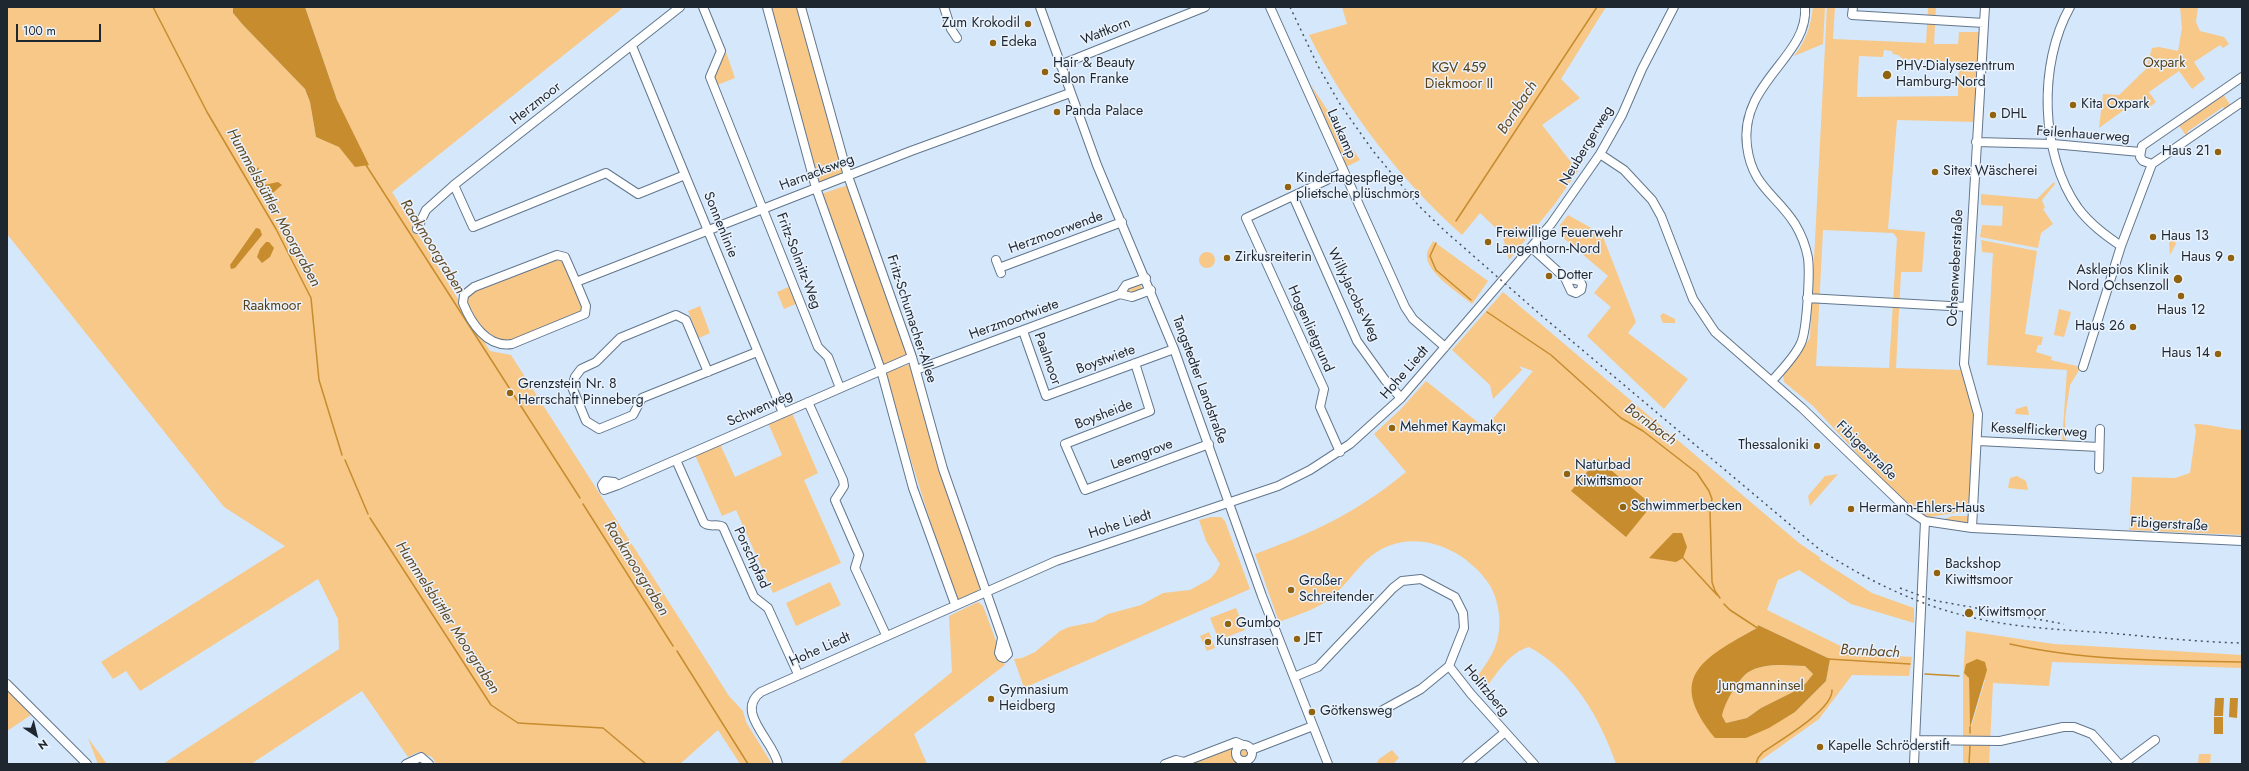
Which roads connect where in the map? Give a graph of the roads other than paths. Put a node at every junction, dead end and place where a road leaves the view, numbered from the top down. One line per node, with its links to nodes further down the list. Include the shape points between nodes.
1 (680, 7): 16 (street, Herzmoor)
2 (703, 7): 32 (street, Fritz-Solmitz-Weg, via 721,51 710,77)
3 (767, 7): 30 (street)
4 (801, 7): 28 (street, Fritz-Schumacher-Allee)
5 (944, 7): 15 (street, via 951,29)
6 (1040, 7): 17 (street, Tangstedter Landstraße)
7 (1205, 7): 17 (street, Wattkorn)
8 (1270, 7): 26 (street, Laukamp)
9 (1674, 7): 24 (street, Neubergerweg, via 1622,115)
10 (1805, 7): 45 (street, via 1802,29 1794,45 1761,88 1752,106 1747,132 1749,158 1755,174 1795,224 1803,240 1808,258)
11 (1853, 7): 14 (street, via 1852,15)
12 (1985, 7): 14 (street, Ochsenweberstraße)
13 (2070, 7): 22 (street, via 2062,21 2050,65 2048,95)
14 (1984, 23): 21 (street, Ochsenweberstraße)
15 (957, 38)
16 (632, 46): 27 (street, Sonnenlinie); 29 (street, Herzmoor)
17 (1060, 65): 19 (street, Tangstedter Landstraße)
18 (2242, 77): 23 (street, via 2142,146)
19 (1070, 93): 28 (street, Harnacksweg); 33 (street, Tangstedter Landstraße)
20 (2242, 102): 25 (street)
21 (1976, 142): 22 (street, Feilenhauerweg); 46 (street, Ochsenweberstraße)
22 (2053, 144): 23 (street, Feilenhauerweg); 36 (street, via 2063,178 2079,208 2099,230)
23 (2140, 152): 25 (street, via 2143,161)
24 (1600, 154): 37 (street, Neubergerweg); 57 (street, Fibigerstraße, via 1624,170 1652,200 1664,222 1691,294 1710,326 1735,352)
25 (2152, 164): 36 (street)
26 (1344, 172): 31 (street); 48 (street, Laukamp, via 1405,307 1413,319)
27 (685, 175): 29 (street, via 638,194 606,173 473,227); 35 (street, Sonnenlinie)
28 (848, 176): 30 (street, Harnacksweg); 51 (street, Fritz-Schumacher-Allee)
29 (454, 185): 34 (street, Herzmoor, via 426,210)
30 (816, 188): 32 (street, Harnacksweg); 54 (street)
31 (1293, 196): 60 (street, Willy-Jacobs-Weg, via 1358,341); 67 (street, Hogenlietgrund, via 1246,218 1324,390 1320,407)
32 (764, 207): 35 (street, Harnacksweg); 58 (street, Fritz-Solmitz-Weg, via 818,347 828,358)
33 (1122, 222): 38 (street, Herzmoorwende); 39 (street, Tangstedter Landstraße)
34 (417, 229)
35 (708, 230): 41 (street, Harnacksweg); 50 (street, Sonnenlinie)
36 (2121, 246): 53 (street)
37 (1532, 248): 40 (street); 42 (street, Neubergerweg)
38 (998, 267)
39 (1146, 278): 43 (street, Tangstedter Landstraße); 44 (street, Herzmoortwiete, via 1126,285)
40 (1565, 278)
41 (576, 282): 41 (street, via 565,258 557,254 474,287 466,292 463,302 486,338 500,344 512,344 585,314 586,306)
42 (1500, 284): 48 (street, Hohe Liedt)
43 (1151, 290): 44 (street, Herzmoortwiete, via 1132,297); 49 (street, Tangstedter Landstraße)
44 (1120, 294): 47 (street, Herzmoortwiete)
45 (1806, 298): 46 (street); 57 (street, via 1802,342)
46 (1967, 307): 64 (street, Ochsenweberstraße, via 1964,364 1978,414)
47 (1023, 331): 55 (street, Herzmoortwiete); 59 (street, Paalmoor)
48 (1445, 347): 60 (street, Hohe Liedt)
49 (1174, 349): 52 (street, Boystwiete); 65 (street, Tangstedter Landstraße)
50 (757, 352): 56 (street); 62 (street, Sonnenlinie)
51 (912, 356): 54 (street, Schwenweg); 55 (street, Fritz-Schumacher-Allee)
52 (1135, 363): 59 (street, Boystwiete); 71 (street, Boysheide, via 1150,411 1065,444)
53 (2083, 367)
54 (881, 370): 58 (street, Schwenweg); 77 (street, via 913,488)
55 (916, 370): 76 (street, Fritz-Schumacher-Allee, via 943,469)
56 (708, 372): 56 (street, via 642,398 633,415 598,429 586,421 572,387 574,377 581,369 596,362 620,338 676,315 686,320)
57 (1772, 381): 73 (street, Fibigerstraße, via 1906,508)
58 (840, 388): 61 (street, Schwenweg)
59 (1046, 396)
60 (1401, 398): 67 (street, Hohe Liedt, via 1371,428)
61 (808, 402): 62 (street, Schwenweg); 78 (street, via 843,480 844,486 835,500 859,555 855,568)
62 (783, 414): 68 (street, Schwenweg)
63 (2100, 429): 66 (street, Kesselflickerweg)
64 (1978, 441): 66 (street, Kesselflickerweg); 74 (street, Ochsenweberstraße)
65 (1209, 444): 71 (street, Leemgrove); 72 (street, Tangstedter Landstraße)
66 (2099, 447): 69 (street, Kesselflickerweg)
67 (1340, 452): 72 (street, Hohe Liedt, via 1278,486)
68 (676, 460): 70 (street, Schwenweg); 81 (street, Porschpfad, via 704,523 723,527 754,597 768,608)
69 (2099, 469)
70 (618, 485)
71 (1085, 490)
72 (1230, 502): 76 (street, Hohe Liedt, via 1056,561); 82 (street, Tangstedter Landstraße, via 1262,596)
73 (1925, 521): 74 (street, Fibigerstraße); 87 (street)
74 (1972, 528): 75 (street, Fibigerstraße)
75 (2242, 541)
76 (986, 591): 77 (street, Hohe Liedt); 79 (street, Fritz-Schumacher-Allee)
77 (956, 604): 78 (street, Hohe Liedt)
78 (886, 635): 81 (street, Hohe Liedt)
79 (1002, 638)
80 (1449, 666): 82 (street, Holitzberg, via 1464,628 1461,606 1455,597 1420,578 1402,581 1393,588 1318,667); 84 (street, Holitzberg, via 1421,689); 86 (street, Holitzberg)
81 (798, 674): 96 (street, Hohe Liedt, via 761,692 753,700 751,707 754,719)
82 (1294, 677): 85 (street, Tangstedter Landstraße)
83 (7, 684): 93 (street)
84 (1383, 710)
85 (1313, 726): 90 (street); 98 (street, Tangstedter Landstraße)
86 (1504, 732): 99 (street, Holitzberg); 100 (street, Holitzberg)
87 (1915, 740): 101 (street); 102 (street, via 2000,741 2063,727 2074,727 2092,734)
88 (2155, 740): 103 (street)
89 (1242, 746): 90 (street, via 1247,746); 91 (street, via 1237,750 1237,755); 92 (street, via 1236,742)
90 (1251, 750): 91 (street, via 1251,757)
91 (1246, 762)
92 (1184, 763): 97 (street, via 1176,760)
93 (87, 764)
94 (406, 764): 95 (street, via 420,757)
95 (429, 764)
96 (778, 764)
97 (1165, 764)
98 (1328, 764)
99 (1467, 764)
100 (1534, 764)
101 (1914, 764)
102 (2119, 764)
103 (2124, 764)

